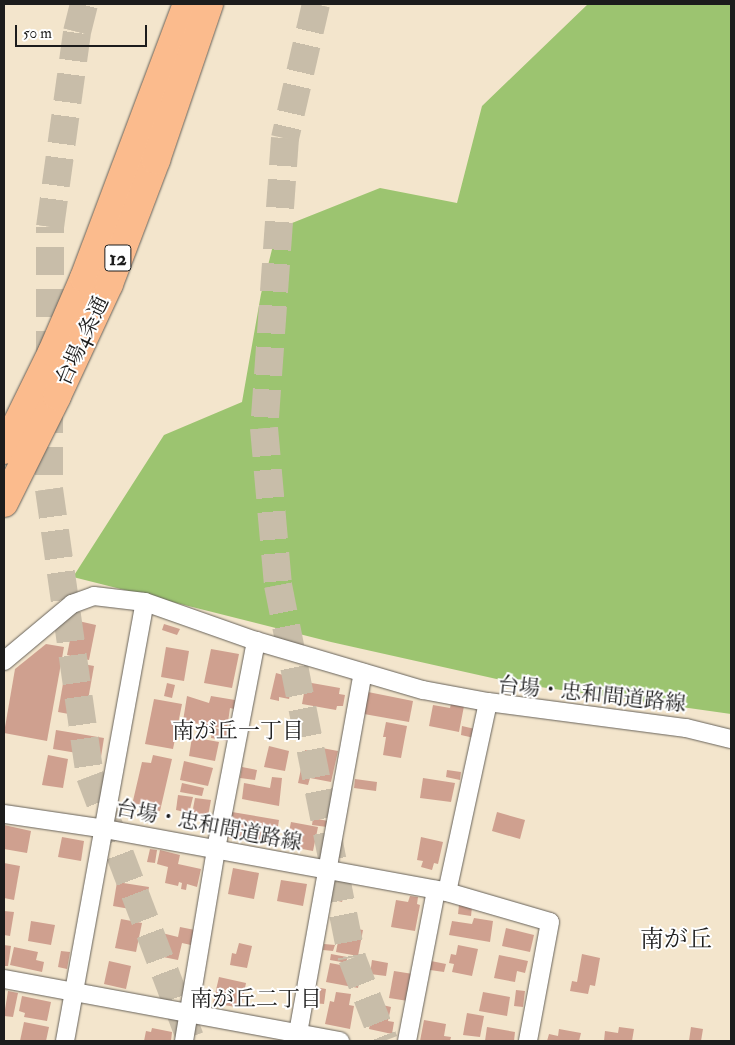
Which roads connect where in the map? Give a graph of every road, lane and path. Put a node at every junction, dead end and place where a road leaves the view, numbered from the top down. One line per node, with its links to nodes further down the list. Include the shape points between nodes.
1 (187, 4): 3 (highway, 台場4条通 / 12, via 84,278)
2 (208, 4): 4 (highway, 台場4条通 / 12, via 156,160 109,284)
3 (4, 450)
4 (4, 503)
5 (145, 602): 6 (street); 7 (street, via 94,596 72,604); 12 (street)
6 (256, 641): 8 (street); 13 (street)
7 (4, 661)
8 (363, 673): 9 (street, via 423,690); 14 (street)
9 (488, 702): 10 (street, 台場・忠和間道路線, via 686,728); 15 (street, 台場・忠和間道路線)
10 (731, 739)
11 (4, 814): 12 (street, 台場・忠和間道路線)
12 (104, 829): 13 (street, 台場・忠和間道路線); 17 (street)
13 (216, 849): 14 (street, 台場・忠和間道路線); 18 (street)
14 (327, 871): 15 (street, 台場・忠和間道路線); 19 (street)
15 (441, 891): 23 (street); 24 (street, via 550,922)
16 (4, 979): 17 (street)
17 (74, 991): 18 (street); 20 (street)
18 (190, 1013): 19 (street); 21 (street)
19 (306, 1037): 22 (street)
20 (65, 1041)
21 (184, 1041)
22 (340, 1041)
23 (407, 1041)
24 (528, 1041)

